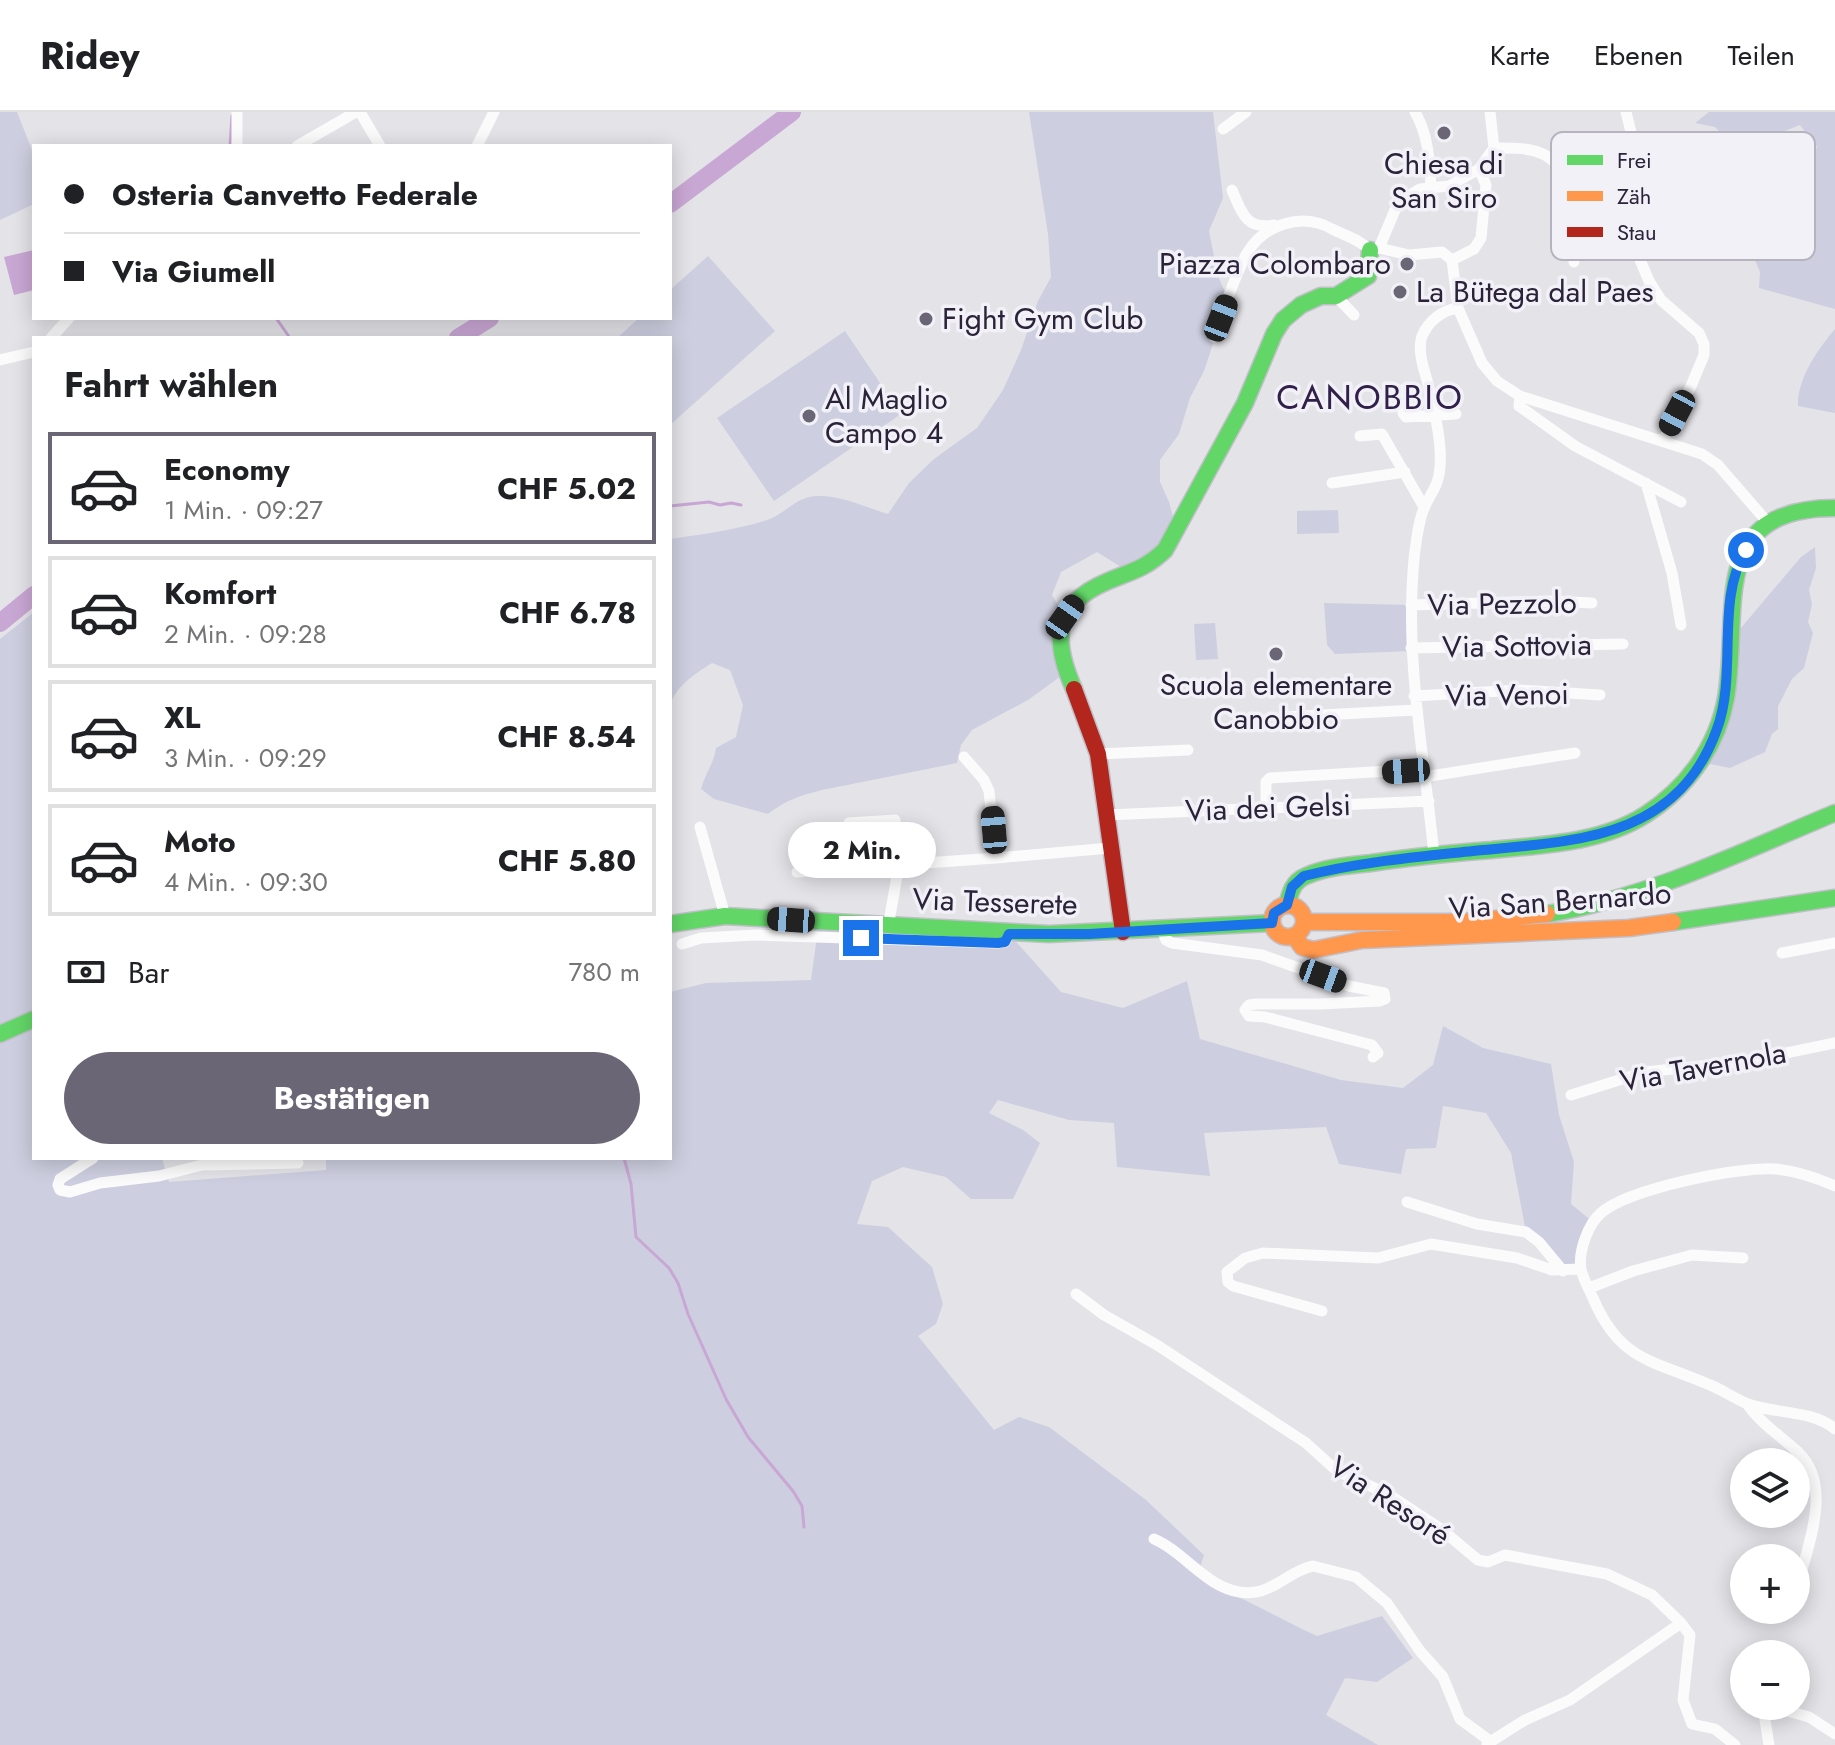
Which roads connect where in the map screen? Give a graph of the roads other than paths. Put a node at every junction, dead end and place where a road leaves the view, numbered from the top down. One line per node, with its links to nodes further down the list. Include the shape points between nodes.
1 (237, 112): 10 (street)
2 (358, 112): 11 (street); 12 (street)
3 (494, 112): 13 (street)
4 (1246, 112): 8 (street)
5 (1415, 112): 17 (street, via 1430,167)
6 (1626, 112): 9 (street)
7 (1489, 115): 14 (street)
8 (1223, 129)
9 (1631, 132)
10 (237, 144)
11 (301, 144)
12 (379, 144)
13 (478, 144)
14 (1494, 148): 15 (street, via 1534,151); 16 (street)
15 (1551, 161)
16 (1479, 169): 17 (street, via 1449,186); 21 (street, via 1486,185 1481,238 1474,249)
17 (1426, 188): 20 (street, via 1405,198)
18 (1232, 190): 19 (street, via 1252,224)
19 (1279, 224): 20 (street, via 1320,223); 28 (street, via 1246,255)
20 (1375, 249): 21 (street, via 1400,255 1442,252); 23 (street, via 1368,276)
21 (1452, 260): 24 (street)
22 (1640, 260): 36 (street, via 1661,300 1695,328 1704,344 1691,386)
23 (1336, 296): 25 (street); 55 (street, via 1301,305 1279,326 1245,403 1159,557 1078,598 1065,617 1059,640 1063,664)
24 (1458, 306): 32 (street, via 1488,372); 34 (street, Via San Bernardo, via 1442,311 1422,337)
25 (1354, 315)
26 (67, 320): 27 (street)
27 (53, 336)
28 (1214, 337)
29 (32, 352): 30 (street)
30 (0, 360)
31 (1402, 390): 34 (street, via 1405,416)
32 (1520, 396): 36 (street); 39 (street, via 1523,411)
33 (1456, 414): 34 (street)
34 (1433, 416): 41 (street, Via San Bernardo, via 1440,471)
35 (1360, 436): 37 (street, via 1382,434)
36 (1663, 440): 43 (street, via 1712,460)
37 (1405, 472): 38 (street); 41 (street)
38 (1332, 483)
39 (1646, 483): 40 (street); 46 (street)
40 (1681, 502)
41 (1424, 507): 45 (street, Via San Bernardo)
42 (1835, 508): 43 (street, via 1790,512)
43 (1769, 524): 65 (street, via 1751,542 1735,573 1727,681 1717,729 1677,792 1639,820 1600,836)
44 (1592, 603): 45 (street, Via Pezzolo)
45 (1411, 605): 48 (street, Via San Bernardo)
46 (1681, 625)
47 (1623, 644): 48 (street, Via Sottovia)
48 (1411, 648): 50 (street, Via San Bernardo)
49 (1600, 695): 50 (street, Via Venoi, via 1519,690)
50 (1414, 696): 51 (street, Via San Bernardo)
51 (1416, 710): 52 (street); 57 (street, Via San Bernardo)
52 (1285, 717)
53 (1188, 750): 55 (street)
54 (1575, 753): 57 (street)
55 (1098, 754): 61 (street)
56 (964, 757): 66 (street, via 989,791)
57 (1424, 773): 58 (street, Via San Bernardo); 59 (street, via 1268,779)
58 (1429, 801): 59 (street, Via dei Gelsi); 65 (street, Via San Bernardo)
59 (1266, 807): 61 (street, Via dei Gelsi)
60 (1835, 813): 76 (street, via 1670,880 1564,911 1447,923)
61 (1107, 815): 64 (street)
62 (849, 823): 67 (street, via 895,820)
63 (700, 827): 71 (street)
64 (1110, 848): 66 (street); 77 (street)
65 (1434, 855): 70 (street, Via San Bernardo, via 1304,876 1292,887)
66 (996, 858): 67 (street)
67 (899, 865): 68 (street); 74 (street)
68 (797, 872)
69 (1835, 898): 76 (street, Via San Bernardo, via 1629,928 1362,940 1313,950 1302,947)
70 (1287, 905): 72 (street, via 1274,913); 76 (street, via 1300,912)
71 (725, 916): 73 (street, Via Tesserete); 74 (street, Via Tesserete)
72 (1272, 923): 75 (street, Via Tesserete); 76 (street, via 1280,935)
73 (672, 924)
74 (888, 927): 78 (street, Via Tesserete)
75 (1162, 929): 77 (street, Via Tesserete); 85 (street, via 1172,943 1262,955 1384,993 1380,1001 1256,1004 1245,1010 1249,1016 1372,1045 1378,1053)
76 (1299, 929)
77 (1123, 932): 78 (street, Via Tesserete)
78 (1009, 934): 80 (street, via 998,943 755,935)
79 (1835, 943): 81 (street)
80 (682, 944)
81 (1782, 953)
82 (32, 1020): 83 (street)
83 (0, 1034)
84 (1835, 1043): 86 (street, Via Tavernola, via 1747,1061 1645,1072)
85 (1373, 1057)
86 (1571, 1095)
87 (90, 1160): 88 (street, via 60,1179 60,1190 202,1165)
88 (298, 1163)
89 (1835, 1186): 92 (street, via 1790,1172 1755,1170 1633,1196 1607,1208 1593,1222)
90 (1407, 1202): 93 (street, via 1477,1224 1526,1232)
91 (1743, 1258): 94 (street, via 1692,1255)
92 (1581, 1269): 93 (street); 94 (street)
93 (1563, 1271): 96 (street, via 1431,1244 1378,1258 1263,1253 1227,1272 1233,1286)
94 (1589, 1288): 97 (street, via 1606,1323 1632,1353)
95 (1076, 1294): 101 (street, Via Resoré, via 1306,1443 1337,1471 1388,1494 1478,1560 1505,1555 1607,1574 1652,1595)
96 (1322, 1311)
97 (1748, 1404): 98 (street); 100 (street, via 1805,1459 1815,1478)
98 (1835, 1429)
99 (1154, 1539): 105 (street, via 1204,1576 1243,1592 1260,1592 1313,1566 1366,1584 1393,1609 1441,1673 1462,1722)
100 (1807, 1544)
101 (1681, 1623): 105 (street, via 1570,1700); 106 (street, via 1690,1635 1683,1700 1692,1724 1715,1729)
102 (1810, 1718): 104 (street)
103 (1765, 1720): 107 (street)
104 (1835, 1734)
105 (1488, 1743)
106 (1735, 1745)
107 (1769, 1745)

